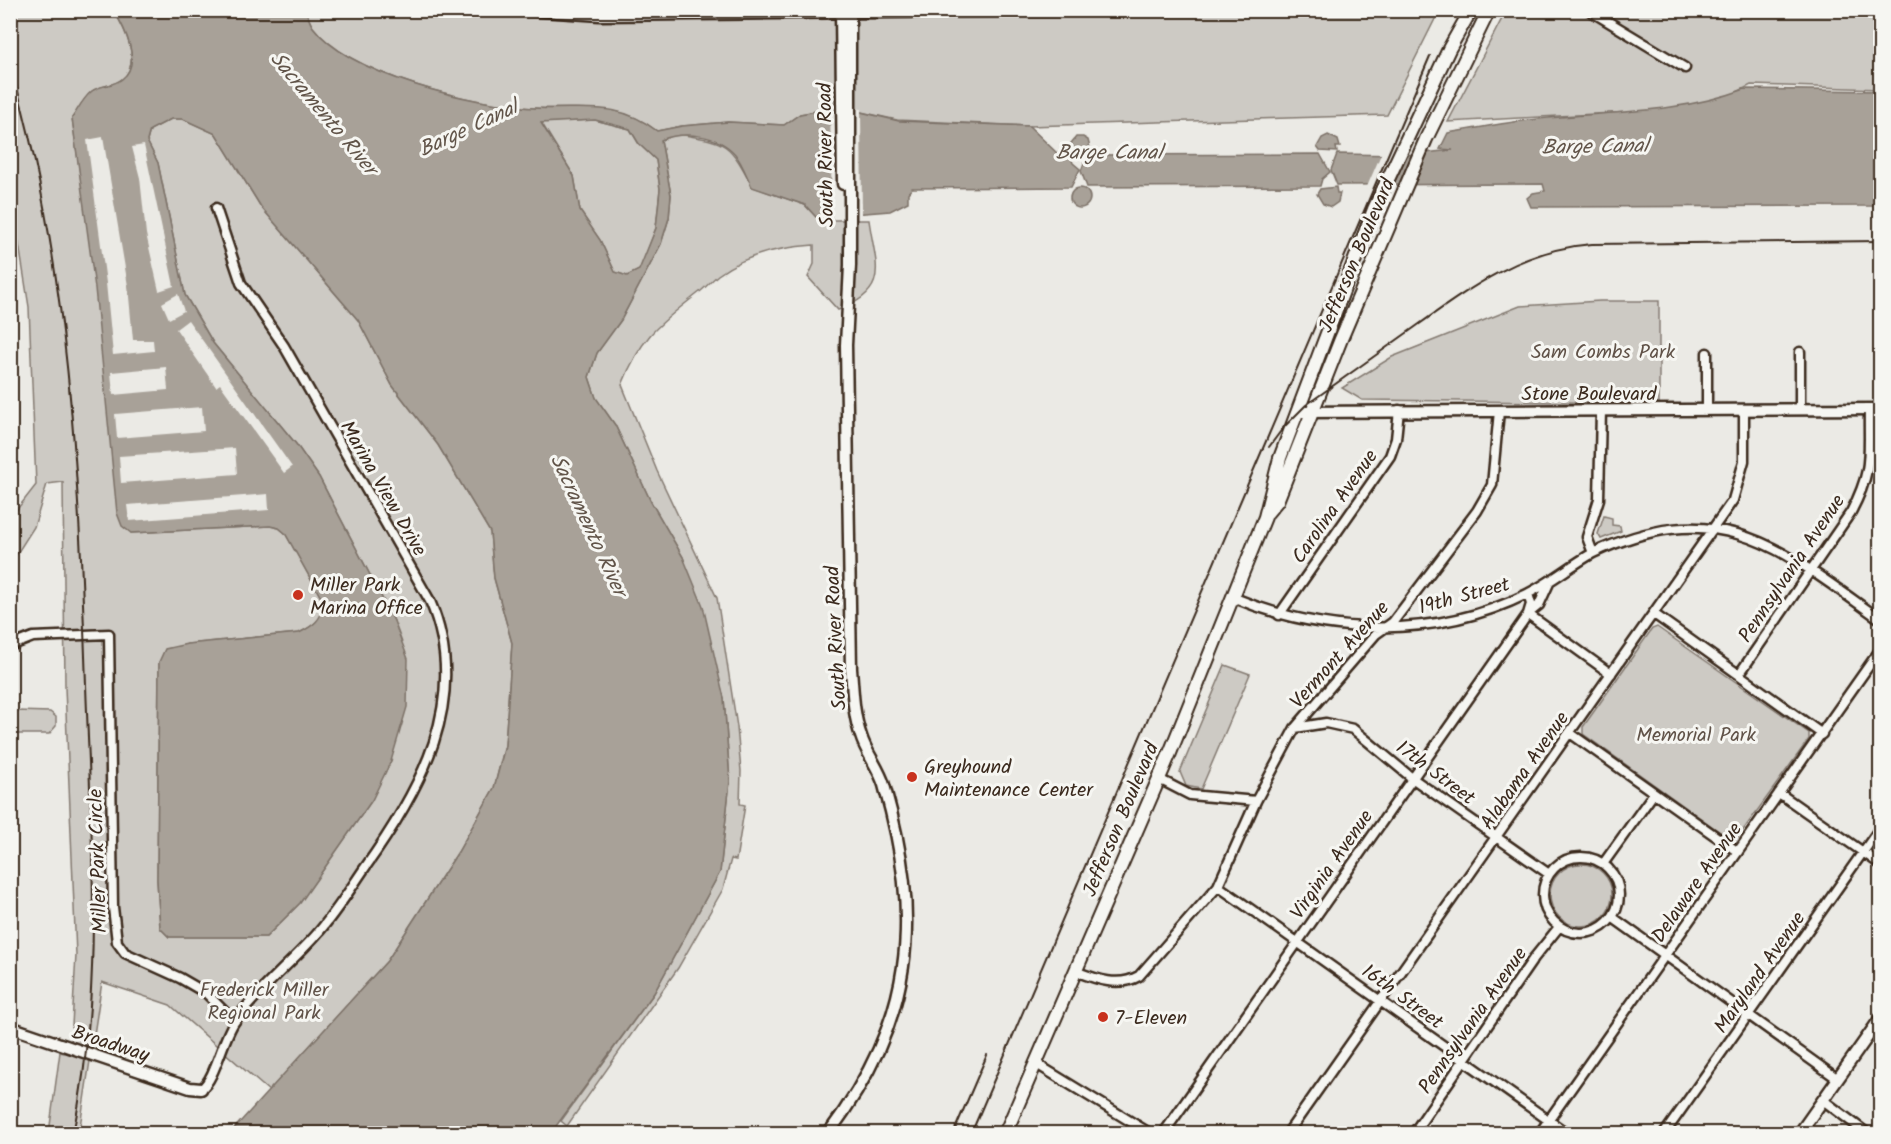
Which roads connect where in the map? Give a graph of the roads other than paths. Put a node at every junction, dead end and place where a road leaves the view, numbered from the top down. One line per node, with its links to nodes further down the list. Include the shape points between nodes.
1 (513, 10): 6 (street, via 600,16)
2 (1171, 10): 6 (street)
3 (1471, 10): 20 (main road, Jefferson Boulevard, via 1374,209)
4 (1489, 10): 17 (main road, Jefferson Boulevard, via 1426,139)
5 (1589, 10): 7 (street)
6 (845, 12): 69 (street, South River Road, via 846,357 854,706 861,737 883,781 897,830 906,887 906,936 900,985 883,1045)
7 (1685, 69)
8 (216, 208): 61 (street, Marina View Drive, via 240,283 285,346 430,601 441,633 445,670 435,738 419,784 406,807 327,921)
9 (1800, 352): 16 (street)
10 (1707, 353): 14 (street)
11 (1869, 409): 12 (street, Stone Boulevard); 16 (street, Stone Boulevard); 24 (street, Pennsylvania Avenue, via 1870,463 1863,489)
12 (1881, 409)
13 (1399, 410): 17 (street, Stone Boulevard); 18 (street, Stone Boulevard); 28 (street, Carolina Avenue, via 1390,456)
14 (1707, 410): 15 (street, Stone Boulevard); 19 (street, Stone Boulevard)
15 (1744, 410): 16 (street, Stone Boulevard); 22 (street, Alabama Avenue, via 1742,476)
16 (1800, 410)
17 (1312, 411): 20 (street, Stone Boulevard); 21 (main road, Jefferson Boulevard, via 1277,501)
18 (1499, 411): 19 (street, Stone Boulevard); 32 (street, Vermont Avenue, via 1492,485 1477,511)
19 (1601, 411): 23 (street, via 1599,499 1587,537)
20 (1298, 412): 21 (main road, Jefferson Boulevard, via 1280,458)
21 (1265, 517): 27 (main road, Jefferson Boulevard)
22 (1715, 529): 23 (street, via 1655,531); 24 (street, via 1764,542); 30 (street, Alabama Avenue)
23 (1593, 553): 25 (street, Virginia Avenue)
24 (1811, 570): 31 (street); 35 (street, Pennsylvania Avenue)
25 (1550, 581): 26 (street, Virginia Avenue); 29 (street, Virginia Avenue, via 1539,604)
26 (1528, 594): 29 (street); 32 (street, 19th Street, via 1464,616)
27 (1232, 597): 28 (street, 19th Street); 41 (main road, Jefferson Boulevard)
28 (1280, 615): 32 (street, 19th Street, via 1326,625)
29 (1528, 615): 36 (street); 40 (street, Virginia Avenue)
30 (1654, 615): 35 (street); 36 (street, Alabama Avenue)
31 (1881, 619)
32 (1384, 628): 37 (street, Vermont Avenue)
33 (10, 646): 61 (street, Miller Park Circle, via 33,637 109,634 113,907 117,942 124,953 206,993)
34 (1881, 650): 39 (street, Delaware Avenue)
35 (1740, 673): 39 (street)
36 (1611, 674): 38 (street, Alabama Avenue)
37 (1295, 728): 40 (street, 17th Street, via 1326,723 1353,729); 44 (street, Vermont Avenue)
38 (1570, 733): 42 (street); 46 (street, Alabama Avenue)
39 (1822, 734): 43 (street, Delaware Avenue)
40 (1412, 778): 46 (street, 17th Street); 55 (street, Virginia Avenue)
41 (1158, 779): 44 (street, via 1190,795); 57 (main road, Jefferson Boulevard)
42 (1654, 793): 47 (street); 49 (street)
43 (1779, 793): 47 (street, Delaware Avenue); 48 (street)
44 (1256, 801): 52 (street, Vermont Avenue)
45 (1881, 828): 48 (street, Maryland Avenue)
46 (1496, 837): 51 (street, 17th Street); 58 (street, Alabama Avenue)
47 (1738, 852): 56 (street, Delaware Avenue)
48 (1863, 852): 50 (street); 59 (street, Maryland Avenue)
49 (1603, 864): 51 (street, via 1584,857 1571,859); 53 (street, via 1618,885 1618,905)
50 (1881, 864)
51 (1550, 874): 54 (street, via 1543,899 1546,912)
52 (1218, 886): 55 (street, 16th Street); 57 (street, Vermont Avenue, via 1139,976 1105,981)
53 (1612, 917): 54 (street, via 1597,930 1584,933); 56 (street)
54 (1559, 927): 63 (street, Pennsylvania Avenue)
55 (1297, 940): 58 (street, 16th Street); 72 (street, Virginia Avenue)
56 (1665, 956): 59 (street); 68 (street, Delaware Avenue)
57 (1075, 971): 64 (main road, Jefferson Boulevard)
58 (1381, 1001): 63 (street, 16th Street); 73 (street, Alabama Avenue)
59 (1750, 1014): 65 (street); 77 (street, Maryland Avenue)
60 (1881, 1019): 65 (street)
61 (234, 1021): 66 (street, Marina View Drive)
62 (10, 1028): 66 (street, Broadway)
63 (1464, 1060): 68 (street, 16th Street); 74 (street, Pennsylvania Avenue)
64 (1035, 1063): 70 (main road, Jefferson Boulevard); 71 (street)
65 (1838, 1079): 67 (street)
66 (201, 1089)
67 (1823, 1100): 78 (street); 79 (street)
68 (1549, 1120): 75 (street, Delaware Avenue); 76 (street, 16th Street)
69 (828, 1134)
70 (1005, 1134)
71 (1151, 1134)
72 (1163, 1134)
73 (1287, 1134)
74 (1413, 1134)
75 (1539, 1134)
76 (1568, 1134)
77 (1664, 1134)
78 (1799, 1134)
79 (1868, 1134)

